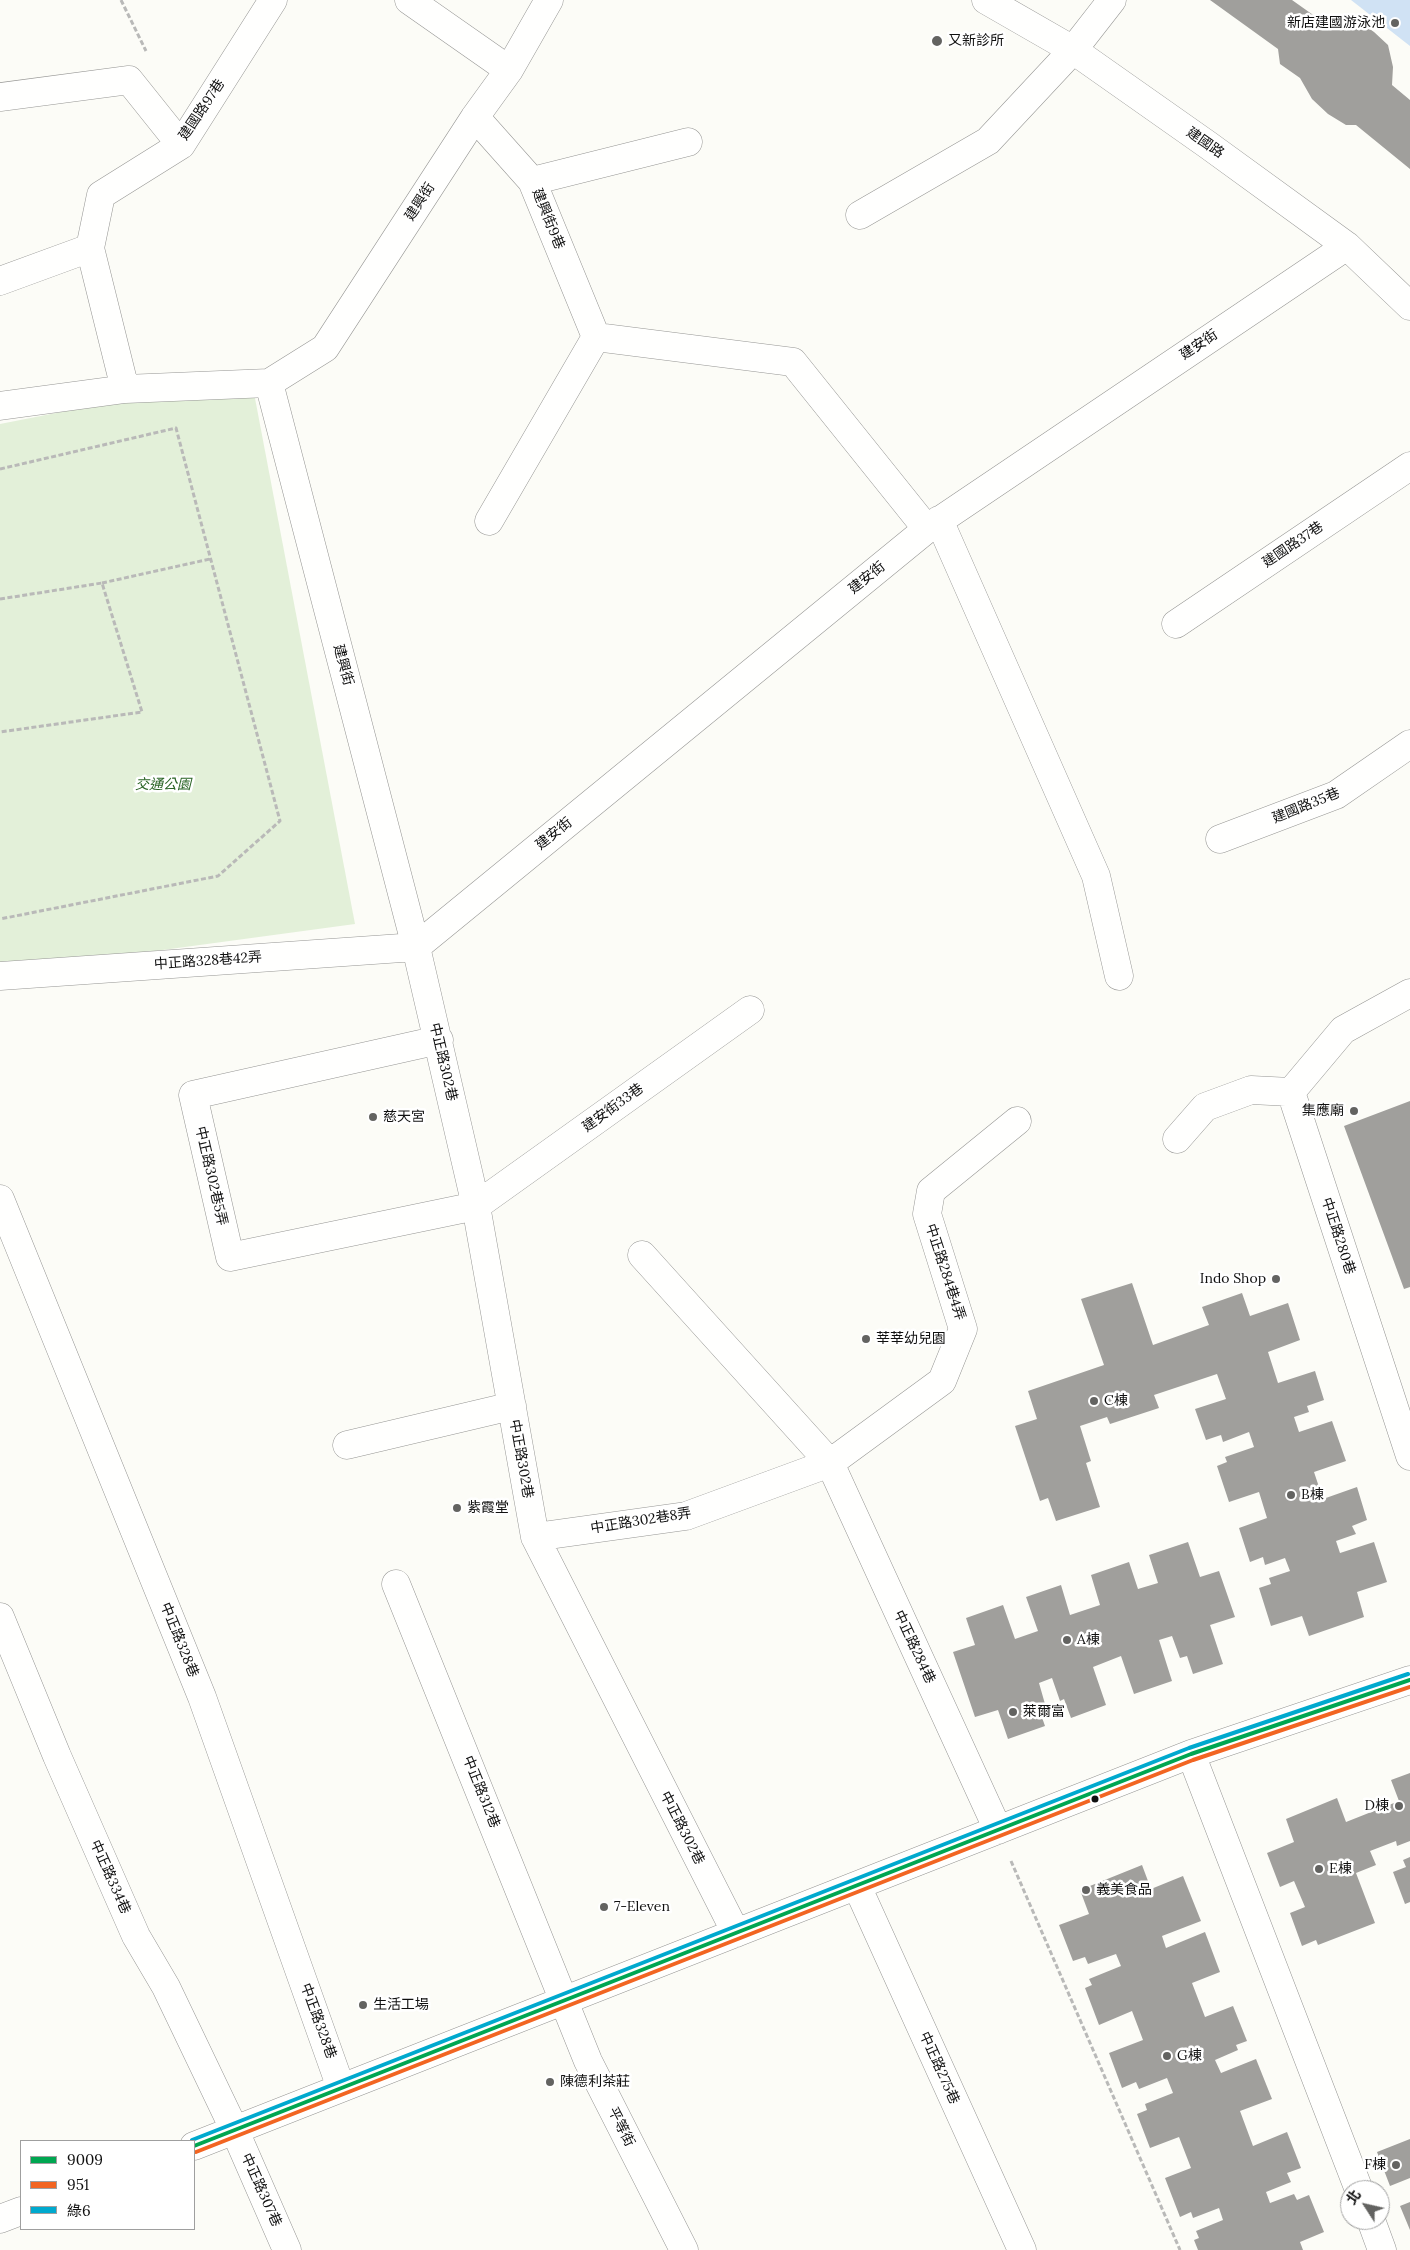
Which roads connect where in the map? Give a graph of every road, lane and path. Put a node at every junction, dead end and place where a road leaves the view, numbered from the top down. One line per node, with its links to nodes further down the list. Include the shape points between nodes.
1 (121, 0): 9 (path, via 147,53)
2 (273, 0): 13 (street, 建國路97巷)
3 (409, 0): 8 (street)
4 (548, 0): 8 (street, 建興街)
5 (986, 0): 7 (street, 建國路)
6 (1112, 0): 7 (street)
7 (1073, 50): 15 (street, via 988,141); 16 (street, 建國路)
8 (509, 70): 11 (street, 建興街)
9 (129, 80): 10 (street); 13 (street, 建國路97巷)
10 (0, 97)
11 (475, 117): 14 (street, 建興街9巷); 21 (street, 建興街, via 325,348)
12 (688, 142): 14 (street)
13 (181, 145): 17 (street, via 101,194)
14 (532, 181): 20 (street, 建興街9巷)
15 (860, 215)
16 (1346, 246): 19 (street, 建國路); 27 (street, 建安街)
17 (90, 248): 18 (street); 22 (street)
18 (0, 280)
19 (1410, 306)
20 (596, 337): 26 (street); 27 (street, via 793,362)
21 (269, 384): 22 (street); 36 (street, 建興街)
22 (125, 390): 23 (street)
23 (0, 406)
24 (1410, 466): 31 (street, 建國路37巷)
25 (0, 469): 28 (path, via 176,428)
26 (489, 521)
27 (933, 525): 36 (street, 建安街); 38 (street, via 1096,876)
28 (210, 559): 29 (path); 35 (path, via 280,821 218,876)
29 (102, 583): 30 (path); 32 (path, via 142,712)
30 (0, 599)
31 (1176, 624)
32 (0, 732)
33 (1410, 744): 34 (street, 建國路35巷, via 1336,795)
34 (1220, 839)
35 (0, 919)
36 (416, 947): 37 (street, 中正路328巷42弄); 41 (street, 中正路302巷)
37 (0, 976)
38 (1119, 976)
39 (1410, 993): 42 (street, via 1343,1030)
40 (750, 1010): 46 (street, 建安街33巷)
41 (438, 1040): 46 (street, 中正路302巷); 46 (street, 中正路302巷5弄, via 193,1095 230,1257)
42 (1291, 1092): 44 (street, via 1251,1090 1205,1107); 50 (street, 中正路280巷)
43 (1017, 1121): 51 (street, 中正路284巷4弄, via 931,1191 927,1214 963,1329 942,1381)
44 (1177, 1139)
45 (0, 1199): 61 (street, 中正路328巷, via 202,1697)
46 (476, 1206): 48 (street, 中正路302巷)
47 (642, 1255): 51 (street, 中正路284巷)
48 (512, 1406): 49 (street); 52 (street, 中正路302巷)
49 (347, 1445)
50 (1410, 1456)
51 (830, 1463): 52 (street, 中正路302巷8弄, via 686,1516); 57 (street, 中正路284巷)
52 (535, 1537): 59 (street, 中正路302巷)
53 (396, 1584): 60 (street, 中正路312巷)
54 (0, 1617): 62 (street, 中正路334巷, via 56,1756 136,1936 166,1987)
55 (1410, 1680): 56 (street)
56 (1191, 1754): 57 (street); 64 (street)
57 (998, 1830): 58 (street); 71 (path)
58 (857, 1886): 59 (street); 70 (street, 中正路275巷)
59 (736, 1933): 60 (street)
60 (564, 2001): 61 (street); 69 (street, 平等街, via 588,2060)
61 (342, 2088): 62 (street)
62 (235, 2130): 63 (street); 68 (street, 中正路307巷)
63 (195, 2146)
64 (1355, 2180)
65 (20, 2211): 66 (street)
66 (0, 2219)
67 (1375, 2230): 72 (street)
68 (287, 2250)
69 (684, 2250)
70 (1022, 2250)
71 (1180, 2250)
72 (1382, 2250)

